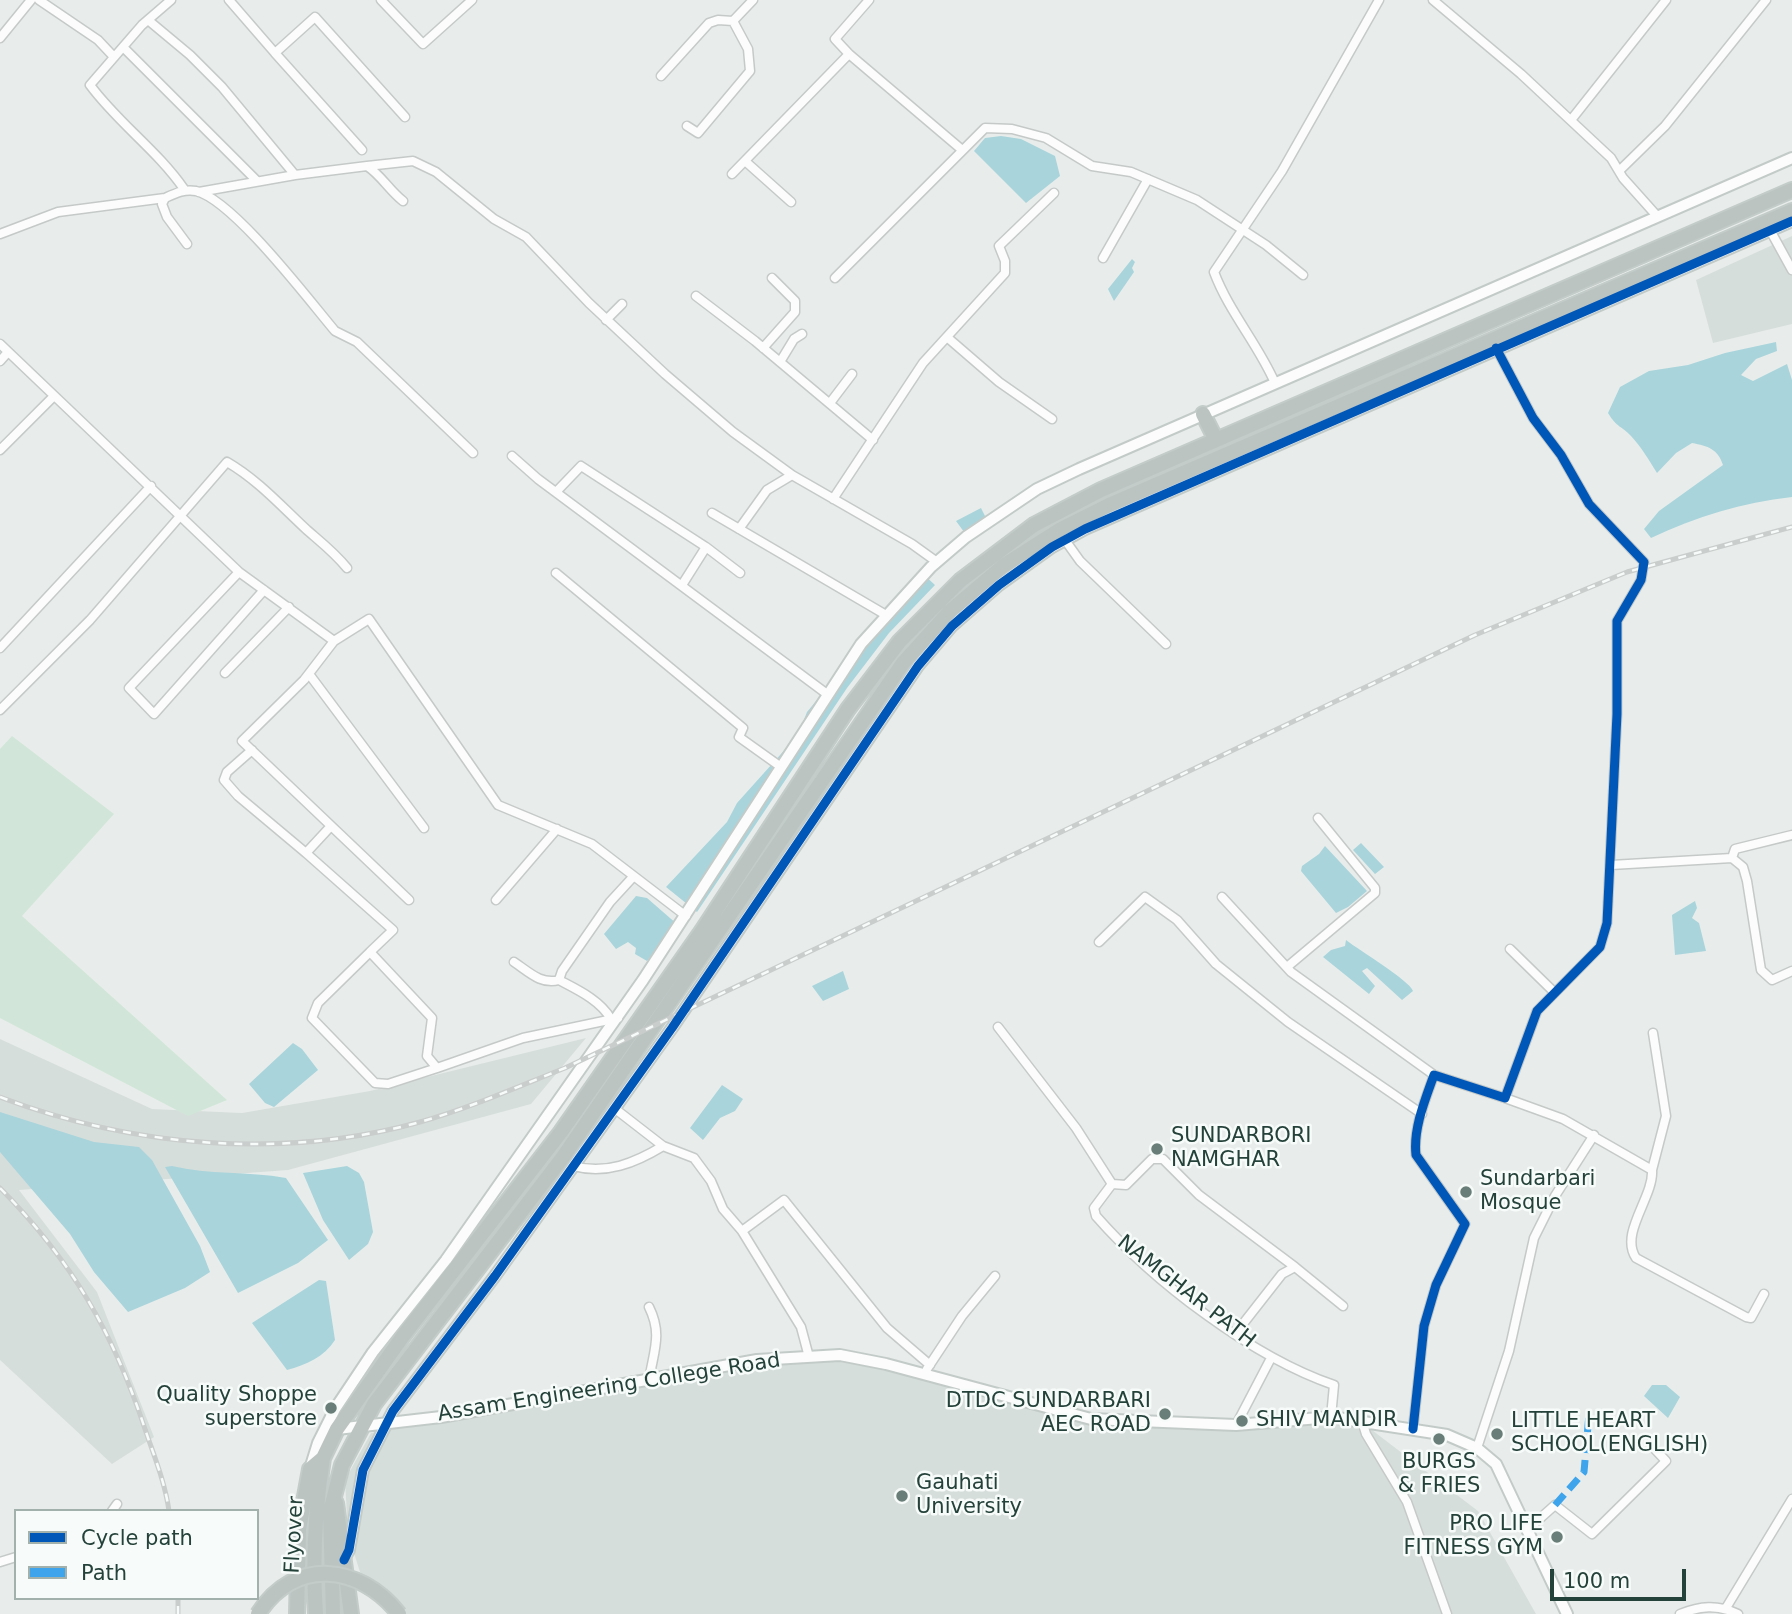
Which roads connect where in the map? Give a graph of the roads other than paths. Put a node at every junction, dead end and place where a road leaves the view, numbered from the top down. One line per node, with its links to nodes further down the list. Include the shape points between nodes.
1 (31, 0): 15 (street)
2 (39, 0): 19 (street, via 98,40)
3 (171, 0): 13 (street)
4 (229, 0): 17 (street)
5 (472, 0): 12 (street, via 423,44)
6 (753, 0): 14 (street)
7 (869, 0): 18 (street, via 835,39)
8 (1379, 0): 44 (street, via 1282,172)
9 (1433, 0): 22 (street)
10 (1666, 0): 22 (street)
11 (1766, 0): 29 (street, via 1665,126)
12 (386, 2)
13 (148, 20): 16 (street); 30 (street, via 222,88)
14 (733, 21): 20 (street, via 709,23); 23 (street, via 748,49 750,71 698,133)
15 (0, 38)
16 (123, 47): 19 (street); 33 (street)
17 (275, 53): 21 (street, via 315,17); 25 (street)
18 (849, 54): 24 (street); 27 (street)
19 (114, 57): 34 (street, via 90,85 107,108 166,163)
20 (661, 76)
21 (405, 117)
22 (1571, 120): 29 (street)
23 (687, 126)
24 (961, 149): 32 (street, via 985,128 1012,129 1046,138 1092,166); 52 (street)
25 (362, 150)
26 (1792, 158): 42 (street)
27 (745, 161): 31 (street); 40 (street)
28 (367, 166): 30 (street); 39 (street); 55 (street, via 413,161 436,172 494,219 526,237)
29 (1619, 171): 42 (street)
30 (295, 174): 33 (street)
31 (732, 174)
32 (1149, 179): 44 (street, via 1197,200); 48 (street)
33 (256, 180): 36 (street)
34 (184, 190): 36 (street); 38 (street)
35 (1792, 190): 71 (highway)
36 (199, 192): 73 (street, via 225,208 253,236 335,331 357,342)
37 (1054, 193): 57 (street, via 999,246 1005,274)
38 (165, 198): 46 (street, via 58,212); 47 (street, via 162,204 167,217)
39 (403, 201)
40 (791, 202)
41 (1792, 211): 150 (highway, Flyover, via 1109,505 1027,550 980,584 887,682 563,1157)
42 (1657, 216): 65 (street)
43 (1792, 221): 45 (street)
44 (1241, 229): 50 (street); 65 (street, via 1214,272)
45 (1770, 230): 49 (street); 60 (street)
46 (0, 234)
47 (187, 244)
48 (1104, 258)
49 (1792, 270)
50 (1303, 275)
51 (772, 278): 59 (street, via 795,302 795,312)
52 (835, 278)
53 (696, 296): 59 (street)
54 (622, 304): 55 (street)
55 (606, 320): 75 (street, via 733,432)
56 (802, 334): 63 (street)
57 (948, 338): 69 (street); 70 (street, via 923,363)
58 (0, 344): 61 (street)
59 (763, 348): 63 (street)
60 (1496, 348): 82 (street); 109 (street, via 1533,418 1589,504 1644,562 1641,580 1617,621)
61 (8, 352): 62 (street); 66 (street)
62 (0, 361)
63 (780, 362): 67 (street)
64 (852, 374): 67 (street)
65 (1275, 383): 68 (street)
66 (54, 396): 72 (street); 76 (street)
67 (831, 403): 70 (street)
68 (1203, 414): 71 (highway); 84 (street, via 1037,489)
69 (1052, 419)
70 (873, 440): 78 (street)
71 (1216, 440): 152 (highway, via 1101,489 1034,524 960,581 900,641 848,709 702,931 546,1153 403,1336)
72 (0, 450)
73 (473, 453)
74 (512, 456): 77 (street)
75 (792, 475): 78 (street); 81 (street, via 767,490)
76 (151, 486): 79 (street); 95 (street)
77 (555, 492): 83 (street, via 581,466); 89 (street)
78 (833, 499): 84 (street)
79 (180, 513): 85 (street, via 227,462 250,475); 86 (street); 99 (street, via 90,620)
80 (712, 513): 81 (street)
81 (739, 529): 92 (street)
82 (1065, 540): 94 (street, via 1080,561); 129 (street, via 999,585 952,626 918,666)
83 (706, 547): 88 (street); 89 (street)
84 (937, 562): 92 (street)
85 (347, 568)
86 (239, 572): 90 (street); 90 (street, via 129,688 154,714)
87 (556, 573): 101 (street, via 743,728 739,737)
88 (740, 573)
89 (682, 585): 98 (street)
90 (261, 593): 91 (street)
91 (289, 607): 93 (street); 96 (street)
92 (886, 615): 98 (street)
93 (334, 641): 97 (street); 105 (street, via 369,619 498,804)
94 (1166, 644)
95 (0, 648)
96 (225, 673)
97 (309, 674): 100 (street, via 242,741); 104 (street)
98 (827, 694): 101 (street)
99 (0, 710)
100 (252, 750): 103 (street); 107 (street, via 224,780)
101 (781, 766): 114 (street)
102 (1318, 818): 119 (street, via 1375,893)
103 (331, 826): 107 (street); 112 (street)
104 (424, 828)
105 (556, 829): 110 (street, via 592,844); 113 (street)
106 (1792, 835): 108 (street, via 1735,849)
107 (306, 853): 117 (street, via 393,930)
108 (1732, 858): 109 (street); 120 (street, via 1747,881 1761,970 1772,980)
109 (1611, 865): 122 (street, via 1607,923 1600,947)
110 (633, 877): 114 (street); 121 (street, via 610,902)
111 (1222, 897): 119 (street)
112 (409, 900)
113 (496, 900)
114 (685, 916): 123 (street)
115 (1099, 942): 130 (street, via 1145,897 1177,920 1216,964 1288,1022)
116 (1510, 949): 122 (street)
117 (370, 952): 126 (street, via 432,1018 427,1056); 126 (street, via 317,1003 312,1018 375,1083 388,1084)
118 (514, 962): 121 (street, via 549,983)
119 (1287, 967): 127 (street)
120 (1792, 971)
121 (559, 980): 123 (street)
122 (1554, 992): 128 (street, via 1537,1011)
123 (614, 1018): 126 (street, via 523,1038); 157 (street, via 446,1260 373,1352 335,1409)
124 (998, 1027): 135 (street, via 1076,1128)
125 (1653, 1033): 134 (street, via 1666,1116)
126 (437, 1068)
127 (1434, 1075): 128 (street); 130 (street)
128 (1505, 1098): 131 (street)
129 (614, 1108): 132 (street); 133 (street)
130 (1422, 1114): 153 (street, via 1416,1156 1465,1224 1436,1284 1424,1326)
131 (1594, 1135): 134 (street); 155 (street, via 1534,1238 1509,1351)
132 (663, 1146): 133 (street, via 601,1171); 136 (street, via 694,1158 723,1209)
133 (573, 1166): 149 (street)
134 (1652, 1170): 139 (street, via 1653,1182 1631,1245 1636,1258 1746,1317 1751,1318)
135 (1112, 1184): 137 (street, via 1126,1185 1152,1159 1163,1159 1199,1195); 142 (street, NAMGHAR PATH, via 1094,1208 1097,1216 1136,1257)
136 (742, 1231): 143 (street, via 801,1327); 145 (street, via 784,1200 887,1328)
137 (1295, 1267): 140 (street); 142 (street, via 1282,1274)
138 (995, 1276): 145 (street)
139 (1764, 1294)
140 (1343, 1306)
141 (649, 1307): 146 (street, via 657,1336)
142 (1235, 1334): 144 (street, NAMGHAR PATH)
143 (809, 1357): 145 (street, Assam Engineering College Road, via 841,1355); 146 (street, Assam Engineering College Road, via 757,1360)
144 (1271, 1358): 147 (street, via 1334,1385); 151 (street, NAMGHAR PATH)
145 (927, 1370): 151 (street, Assam Engineering College Road, via 1091,1419)
146 (649, 1381): 149 (street, Assam Engineering College Road)
147 (1331, 1417): 148 (street, Assam Engineering College Road); 151 (street, Assam Engineering College Road)
148 (1362, 1421): 153 (street, Assam Engineering College Road); 169 (street, via 1407,1502)
149 (387, 1423): 150 (street, Assam Engineering College Road); 161 (street, via 363,1470)
150 (360, 1425): 152 (street, Assam Engineering College Road); 158 (highway, Flyover)
151 (1236, 1425)
152 (337, 1429): 156 (highway)
153 (1413, 1429): 155 (street, Assam Engineering College Road, via 1447,1435)
154 (1650, 1444): 160 (street, via 1666,1461 1592,1534 1555,1504)
155 (1477, 1448): 160 (street, Assam Engineering College Road, via 1496,1464)
156 (323, 1458): 157 (highway); 165 (highway, Flyover, via 315,1514)
157 (310, 1469): 164 (highway, via 299,1529)
158 (334, 1491): 161 (highway); 166 (highway, Flyover, via 328,1532)
159 (1792, 1499): 162 (street)
160 (1527, 1530): 170 (street, Assam Engineering College Road)
161 (344, 1560): 167 (highway)
162 (1726, 1608): 171 (street, via 1700,1606); 172 (street)
163 (258, 1614): 168 (highway, bridge, via 281,1589 300,1578 324,1573 363,1582)
164 (297, 1614)
165 (316, 1614)
166 (333, 1614)
167 (351, 1614)
168 (399, 1614)
169 (1447, 1614)
170 (1567, 1614)
171 (1680, 1614)
172 (1738, 1614)

